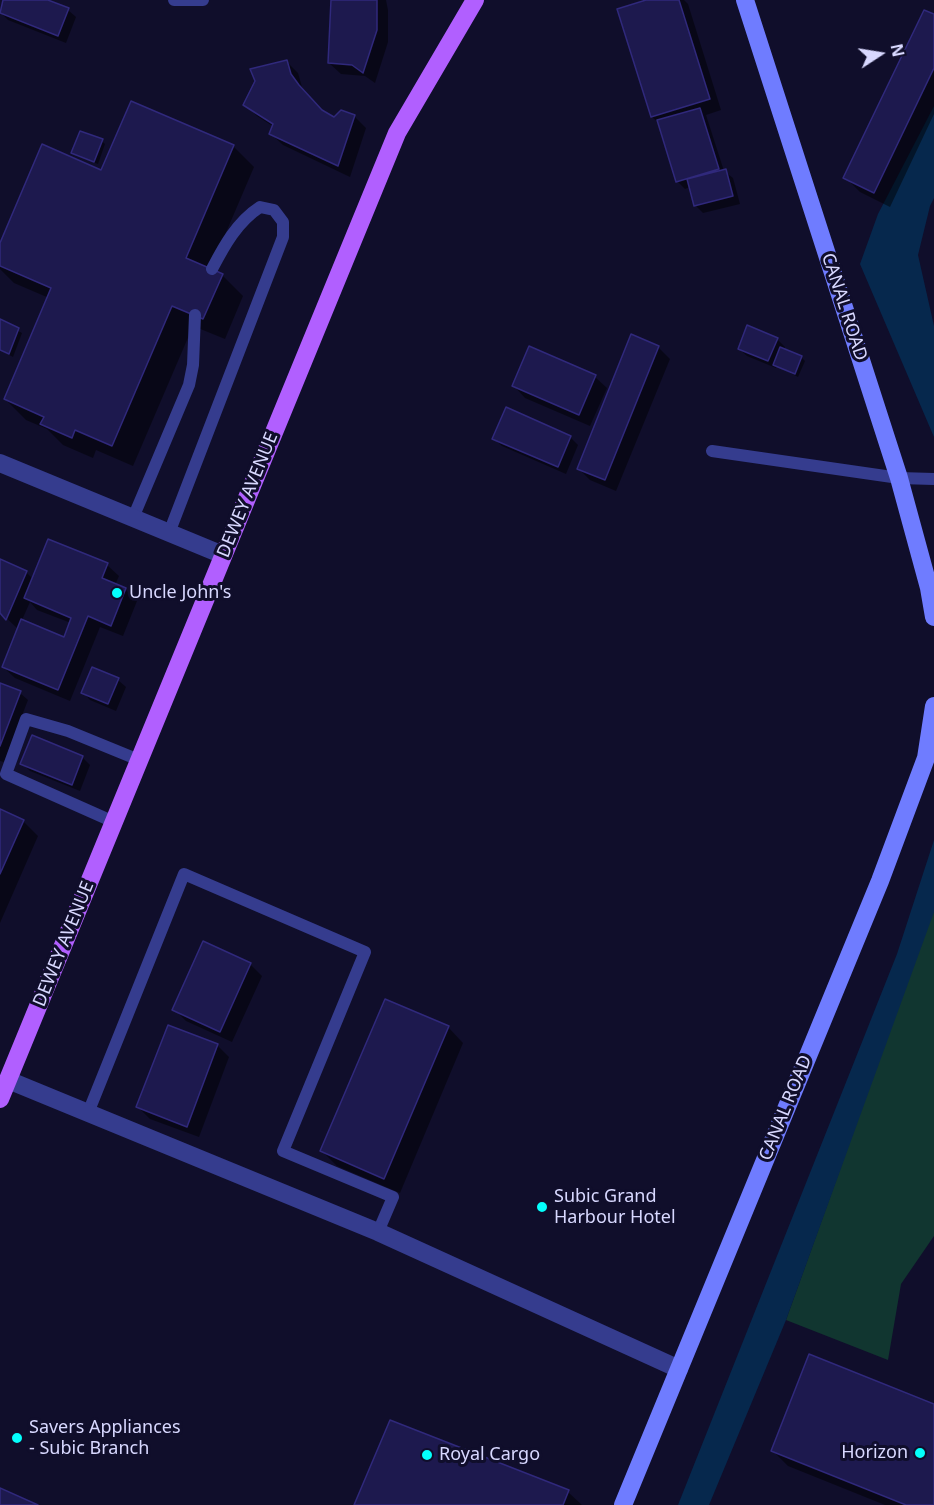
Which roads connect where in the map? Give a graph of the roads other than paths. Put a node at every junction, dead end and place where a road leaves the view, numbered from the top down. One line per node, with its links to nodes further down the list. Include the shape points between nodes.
1 (174, 0): 2 (lane)
2 (203, 0)
3 (475, 0): 13 (main road, DEWEY AVENUE, via 397,133)
4 (745, 0): 9 (main road, CANAL ROAD)
5 (212, 269): 12 (lane, via 226,242 248,215 260,207 274,210 283,222 283,237)
6 (195, 315): 11 (lane, via 189,385)
7 (712, 451): 9 (lane)
8 (0, 463): 11 (street)
9 (899, 478): 10 (lane); 14 (main road, CANAL ROAD)
10 (933, 479)
11 (133, 518): 12 (street)
12 (169, 532): 13 (street)
13 (224, 555): 16 (main road, DEWEY AVENUE)
14 (934, 617)
15 (934, 706): 22 (main road, CANAL ROAD, via 926,758 904,818)
16 (139, 760): 17 (main road, DEWEY AVENUE); 17 (lane, via 68,731 26,719 6,774)
17 (114, 822): 18 (main road, DEWEY AVENUE)
18 (8, 1080): 19 (main road, DEWEY AVENUE); 20 (street)
19 (0, 1099)
20 (88, 1113): 21 (street); 21 (lane, via 184,874 365,952 283,1151 393,1197)
21 (378, 1232): 22 (street)
22 (679, 1369): 23 (main road, CANAL ROAD)
23 (623, 1505)

